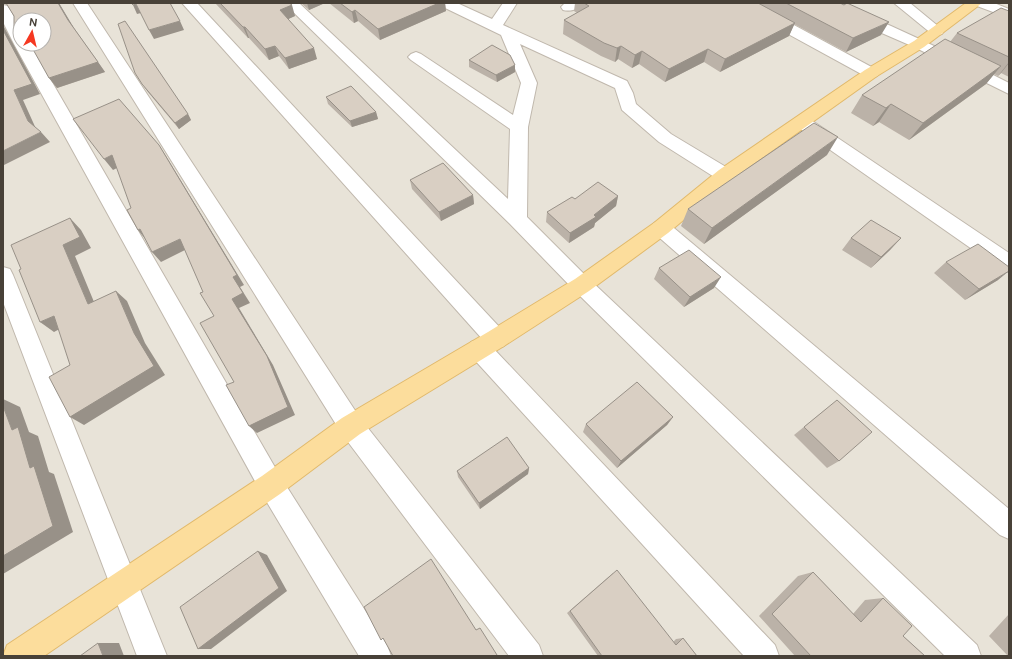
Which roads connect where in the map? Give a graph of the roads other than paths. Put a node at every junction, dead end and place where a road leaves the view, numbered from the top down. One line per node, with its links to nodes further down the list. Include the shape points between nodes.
1 (80, 3): 30 (street)
2 (188, 3): 29 (street)
3 (291, 3): 24 (street)
4 (446, 3): 14 (street)
5 (510, 3): 14 (street)
6 (742, 3): 19 (street)
7 (820, 3): 16 (street)
8 (901, 3): 15 (street)
9 (975, 3): 15 (main road)
10 (982, 3): 12 (street)
11 (3, 10): 13 (street)
12 (1009, 14)
13 (12, 26)
14 (501, 30): 22 (street, via 529,83); 23 (street, via 622,85 628,106 666,138)
15 (937, 31): 16 (main road)
16 (919, 44): 19 (main road); 20 (street)
17 (26, 52): 31 (street)
18 (416, 57): 22 (street)
19 (871, 73): 21 (main road)
20 (1009, 89)
21 (802, 122): 23 (main road); 26 (street)
22 (519, 127): 24 (street)
23 (725, 175): 25 (main road)
24 (517, 219): 28 (street)
25 (661, 228): 28 (main road); 32 (street)
26 (1009, 264)
27 (3, 276): 33 (street)
28 (582, 285): 29 (main road); 39 (street)
29 (488, 344): 30 (main road); 38 (street)
30 (351, 426): 31 (main road); 37 (street)
31 (270, 485): 33 (main road); 36 (street)
32 (1009, 526)
33 (125, 585): 34 (main road); 35 (street)
34 (18, 656)
35 (152, 656)
36 (376, 656)
37 (528, 656)
38 (764, 656)
39 (966, 656)

